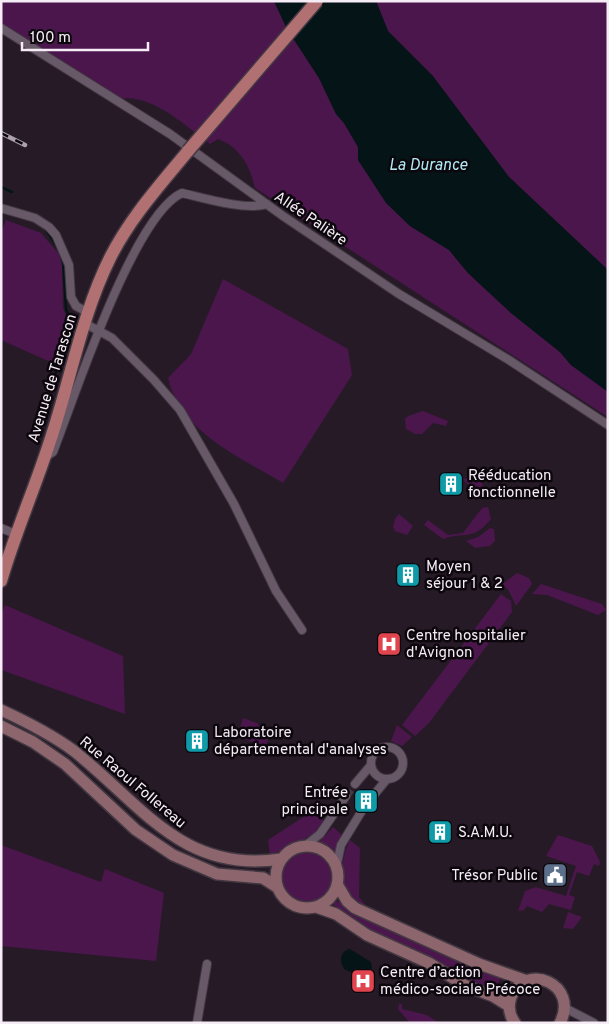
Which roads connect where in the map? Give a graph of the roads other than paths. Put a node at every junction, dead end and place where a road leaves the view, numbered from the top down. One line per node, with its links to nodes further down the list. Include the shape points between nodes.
1 (316, 1): 5 (main road, Avenue de Tarascon, bridge, via 148,199 110,258)
2 (1, 28): 3 (street, Allée Palière, via 170,134)
3 (267, 204): 6 (street, via 260,206 182,193 175,196 134,253); 7 (street, Allée Palière, via 399,294)
4 (1, 208): 5 (street, via 35,218 56,235 69,265 71,297)
5 (87, 318): 6 (street); 8 (main road, Avenue de Tarascon)
6 (100, 330): 8 (street, via 53,452); 12 (street, via 154,380 180,410 234,504 276,591)
7 (608, 425)
8 (45, 457): 10 (main road, Avenue de Tarascon)
9 (1, 528): 10 (street)
10 (18, 535): 11 (main road, Avenue de Tarascon)
11 (2, 578)
12 (302, 630)
13 (1, 710): 22 (street, Rue Raoul Follereau, via 61,742 161,828 190,846 223,859 253,862)
14 (1, 726): 25 (street, Rue Raoul Follereau, via 33,742 65,764 136,830 173,854 217,874 263,878)
15 (371, 765): 16 (street, via 376,775); 16 (street, via 372,756 380,748 396,750 403,759 403,766 397,776); 17 (street)
16 (387, 779): 19 (street)
17 (356, 784)
18 (346, 796): 21 (street, via 320,834)
19 (372, 796)
20 (363, 809): 23 (street, via 341,845)
21 (305, 846): 22 (street, via 292,850); 23 (street, via 321,849 333,860)
22 (281, 859): 25 (street, via 276,871)
23 (336, 868): 24 (street)
24 (337, 884): 26 (street, via 330,898); 28 (street, via 355,908 478,964)
25 (277, 887): 26 (street, via 283,897 295,906)
26 (316, 907): 29 (street, via 336,914 367,935)
27 (207, 964): 32 (street)
28 (527, 981): 29 (street, via 516,988); 30 (street, via 540,979 553,984 562,994)
29 (509, 1006): 31 (street)
30 (565, 1008): 33 (street); 34 (street)
31 (514, 1022)
32 (197, 1023)
33 (560, 1023)
34 (594, 1023)

